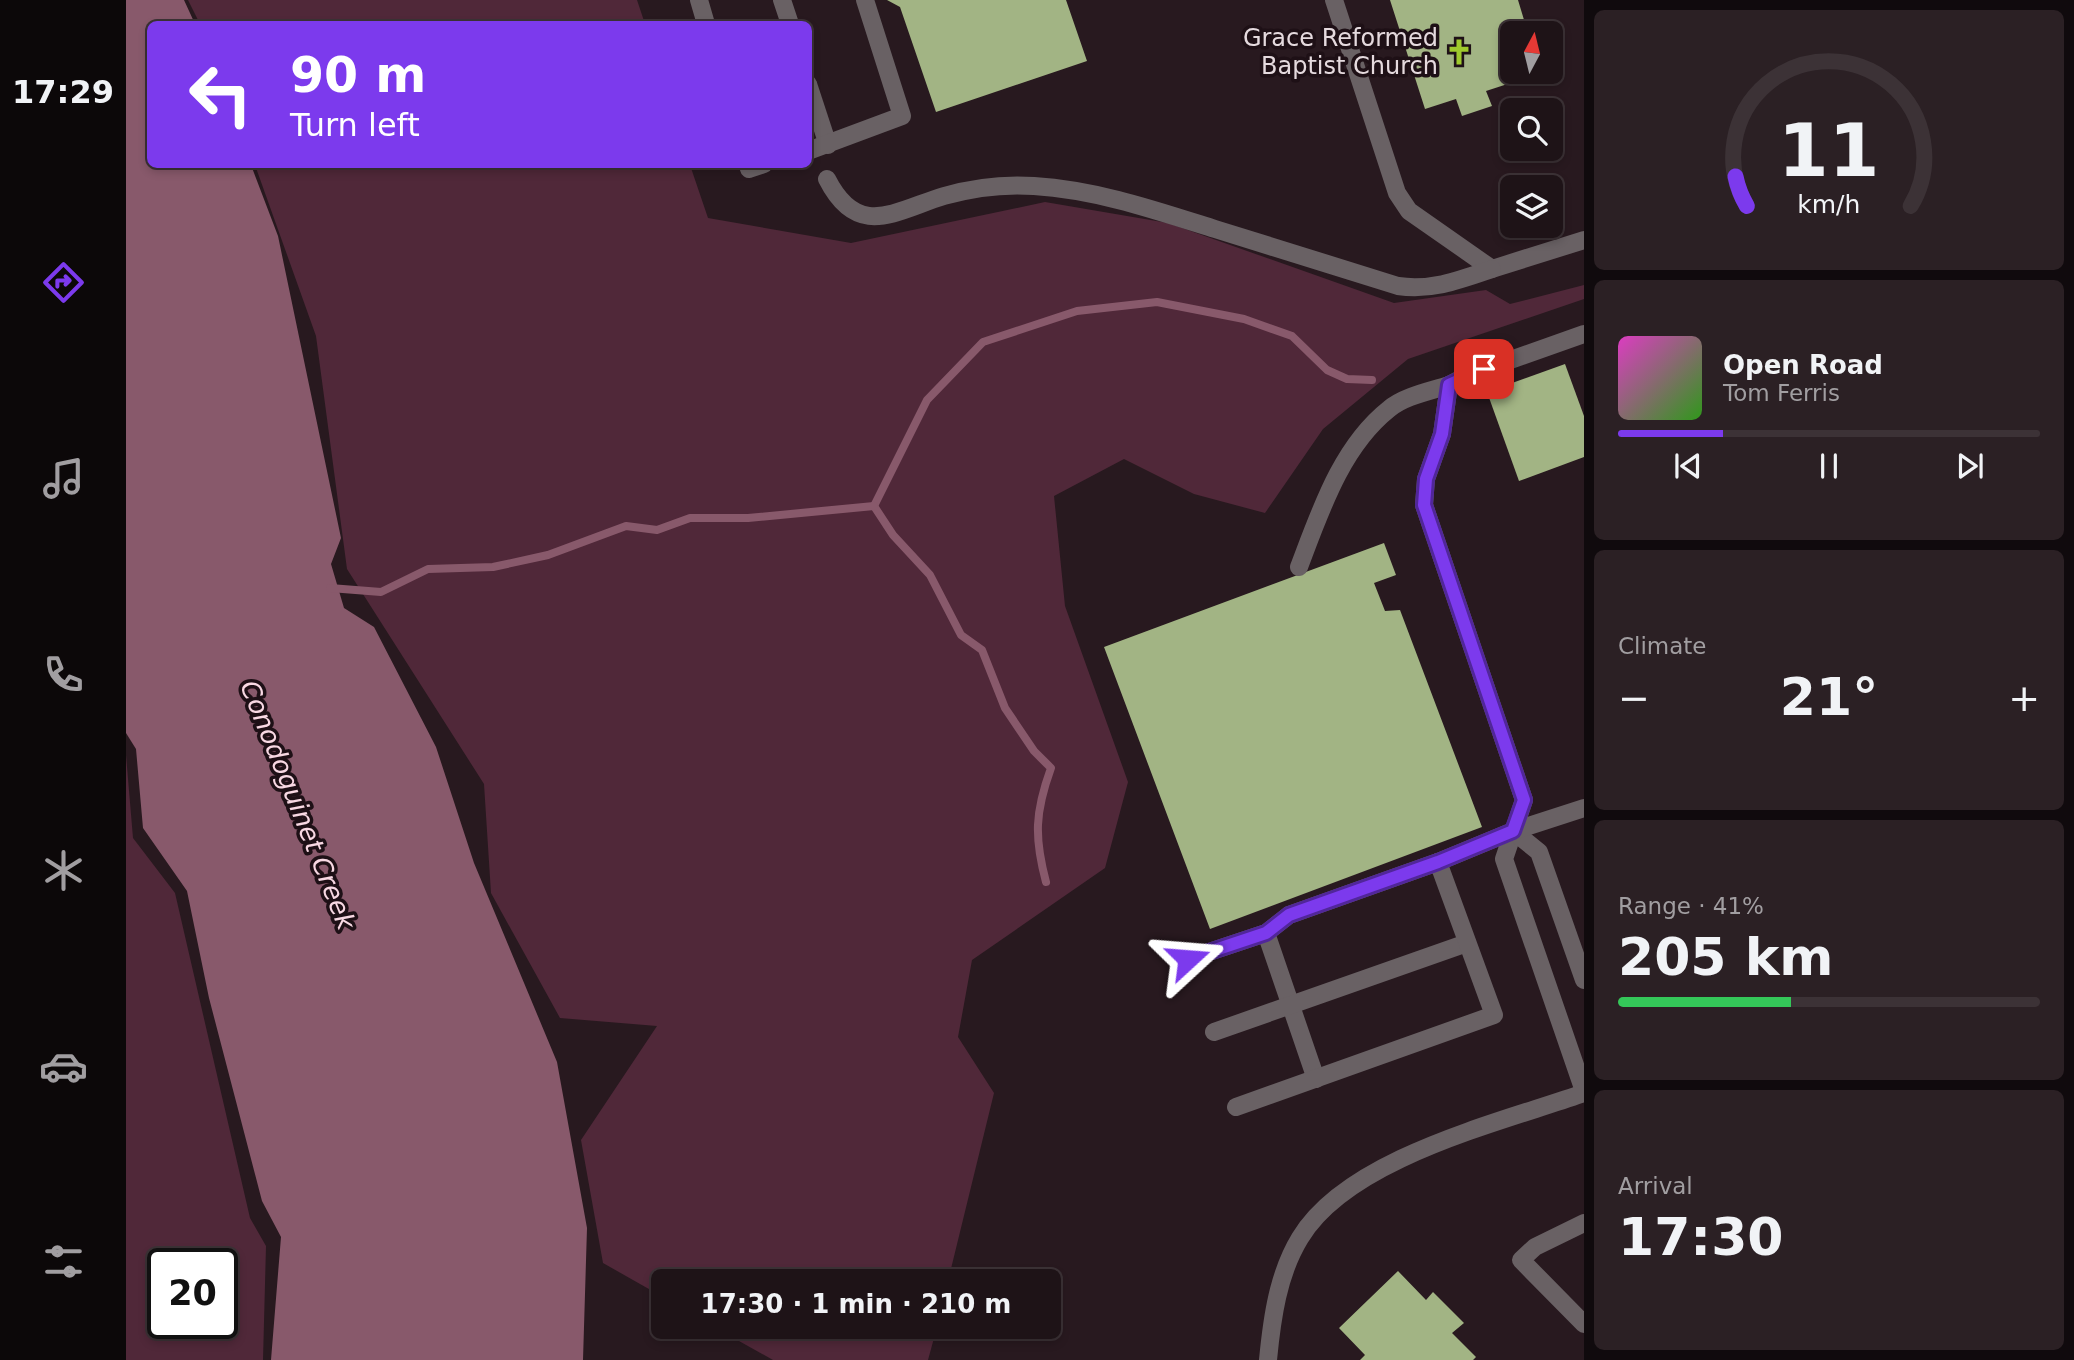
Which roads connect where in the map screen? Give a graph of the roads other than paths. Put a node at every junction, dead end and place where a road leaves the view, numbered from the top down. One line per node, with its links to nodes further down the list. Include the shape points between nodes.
1 (699, 0): 5 (street)
2 (782, 0): 6 (street)
3 (865, 0): 8 (street, via 902,116)
4 (1334, 0): 12 (street, via 1397,194 1415,216)
5 (705, 21)
6 (789, 21)
7 (812, 96): 8 (street)
8 (828, 145): 9 (street)
9 (812, 149)
10 (827, 179): 12 (street, via 845,207 873,218 946,196 993,187 1032,186 1085,191 1144,206 1398,286 1442,286)
11 (1584, 240): 12 (street)
12 (1493, 269)
13 (1584, 334): 14 (street)
14 (1449, 385): 15 (street, via 1390,408 1358,442 1324,499); 17 (street, via 1424,505 1524,800)
15 (1299, 567)
16 (1584, 808): 17 (street)
17 (1513, 831): 18 (street); 22 (street, via 1539,852); 26 (street, via 1504,859)
18 (1438, 862): 19 (street, via 1289,915); 20 (street)
19 (1266, 933): 21 (street); 23 (street)
20 (1467, 943): 23 (street); 25 (street, via 1494,1015)
21 (1188, 959)
22 (1584, 980)
23 (1291, 1005): 24 (street); 25 (street)
24 (1214, 1032)
25 (1316, 1079): 27 (street)
26 (1584, 1092): 30 (street, via 1378,1169 1324,1207 1286,1266)
27 (1237, 1107)
28 (1584, 1223): 29 (street, via 1535,1247 1521,1260)
29 (1584, 1324)
30 (1268, 1360)

